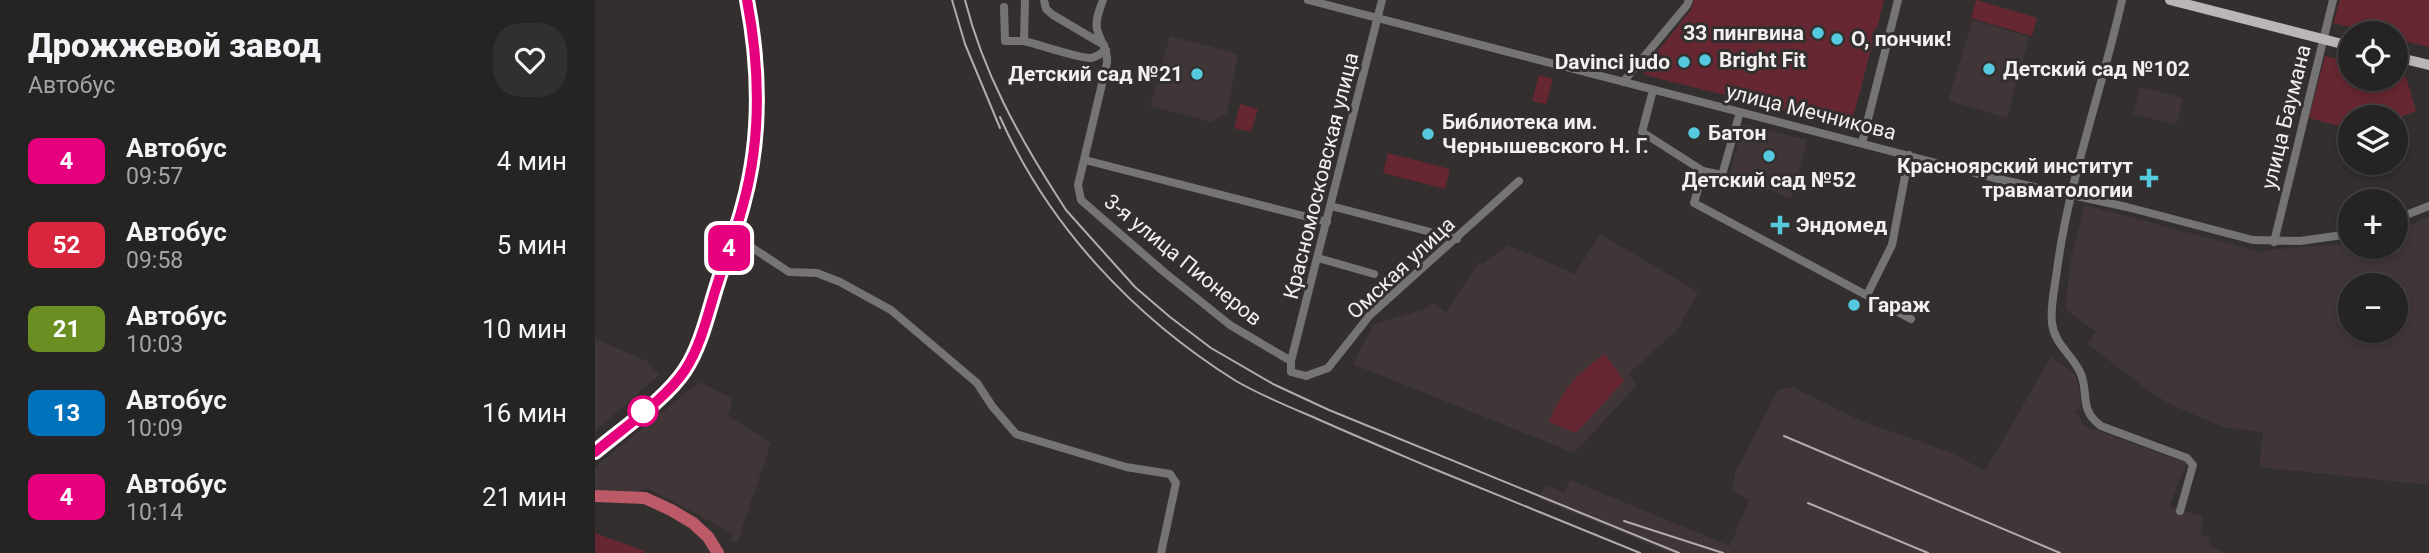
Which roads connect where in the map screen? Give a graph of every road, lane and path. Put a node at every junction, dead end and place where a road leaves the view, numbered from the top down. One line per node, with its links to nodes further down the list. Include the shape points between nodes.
1 (747, 0): 33 (main road, via 757,74 757,122 744,204)
2 (1025, 0): 15 (street)
3 (1044, 0): 17 (street, via 1053,15)
4 (1103, 0): 17 (street, via 1097,30)
5 (1308, 0): 13 (street, улица Мечникова)
6 (1382, 0): 13 (street, Красномосковская улица)
7 (1689, 0): 20 (street)
8 (1898, 0): 23 (street)
9 (2122, 0): 28 (street)
10 (2170, 0): 14 (main road)
11 (2333, 0): 14 (street, улица Баумана)
12 (1004, 7): 15 (street, via 1005,41)
13 (1378, 17): 20 (street, улица Мечникова); 29 (street, Красномосковская улица)
14 (2323, 39): 16 (main road); 36 (street, улица Баумана)
15 (1024, 41): 17 (street, via 1080,58 1093,58)
16 (2338, 43)
17 (1105, 48): 25 (street, via 1107,63)
18 (2408, 60): 19 (main road)
19 (2429, 65)
20 (1623, 82): 21 (street, улица Мечникова)
21 (1653, 90): 22 (street, улица Мечникова); 26 (street, via 1642,132)
22 (1740, 111): 23 (street, улица Мечникова); 26 (street, via 1722,176)
23 (1862, 143): 24 (street, улица Мечникова)
24 (1909, 155): 28 (street, улица Мечникова); 39 (street, via 1892,245)
25 (1085, 160): 32 (street); 41 (street, 3-я улица Пионеров, via 1078,185 1081,200 1230,325)
26 (1703, 171): 39 (street, via 1694,203)
27 (1519, 181): 35 (street, Омская улица)
28 (2072, 195): 36 (street, улица Мечникова); 44 (street, via 2052,326 2081,374 2090,418 2187,458 2193,465)
29 (1331, 206): 32 (street, Красномосковская улица); 35 (street)
30 (2429, 206): 31 (street)
31 (2408, 214)
32 (1327, 222): 37 (street, Красномосковская улица)
33 (733, 235): 43 (main road, via 685,369 672,386); 45 (street, via 789,272 817,273 891,310 977,383 1016,434 1126,467 1170,474 1176,483)
34 (2338, 236): 36 (street, улица Мечникова)
35 (1457, 239): 42 (street, Омская улица, via 1370,315 1328,368)
36 (2274, 242)
37 (1318, 258): 38 (street); 41 (street, Красномосковская улица)
38 (1374, 274)
39 (1867, 295): 40 (street)
40 (1910, 320)
41 (1291, 361): 42 (street, 3-я улица Пионеров, via 1290,372)
42 (1306, 376)
43 (595, 452)
44 (2179, 511)
45 (1161, 553)

